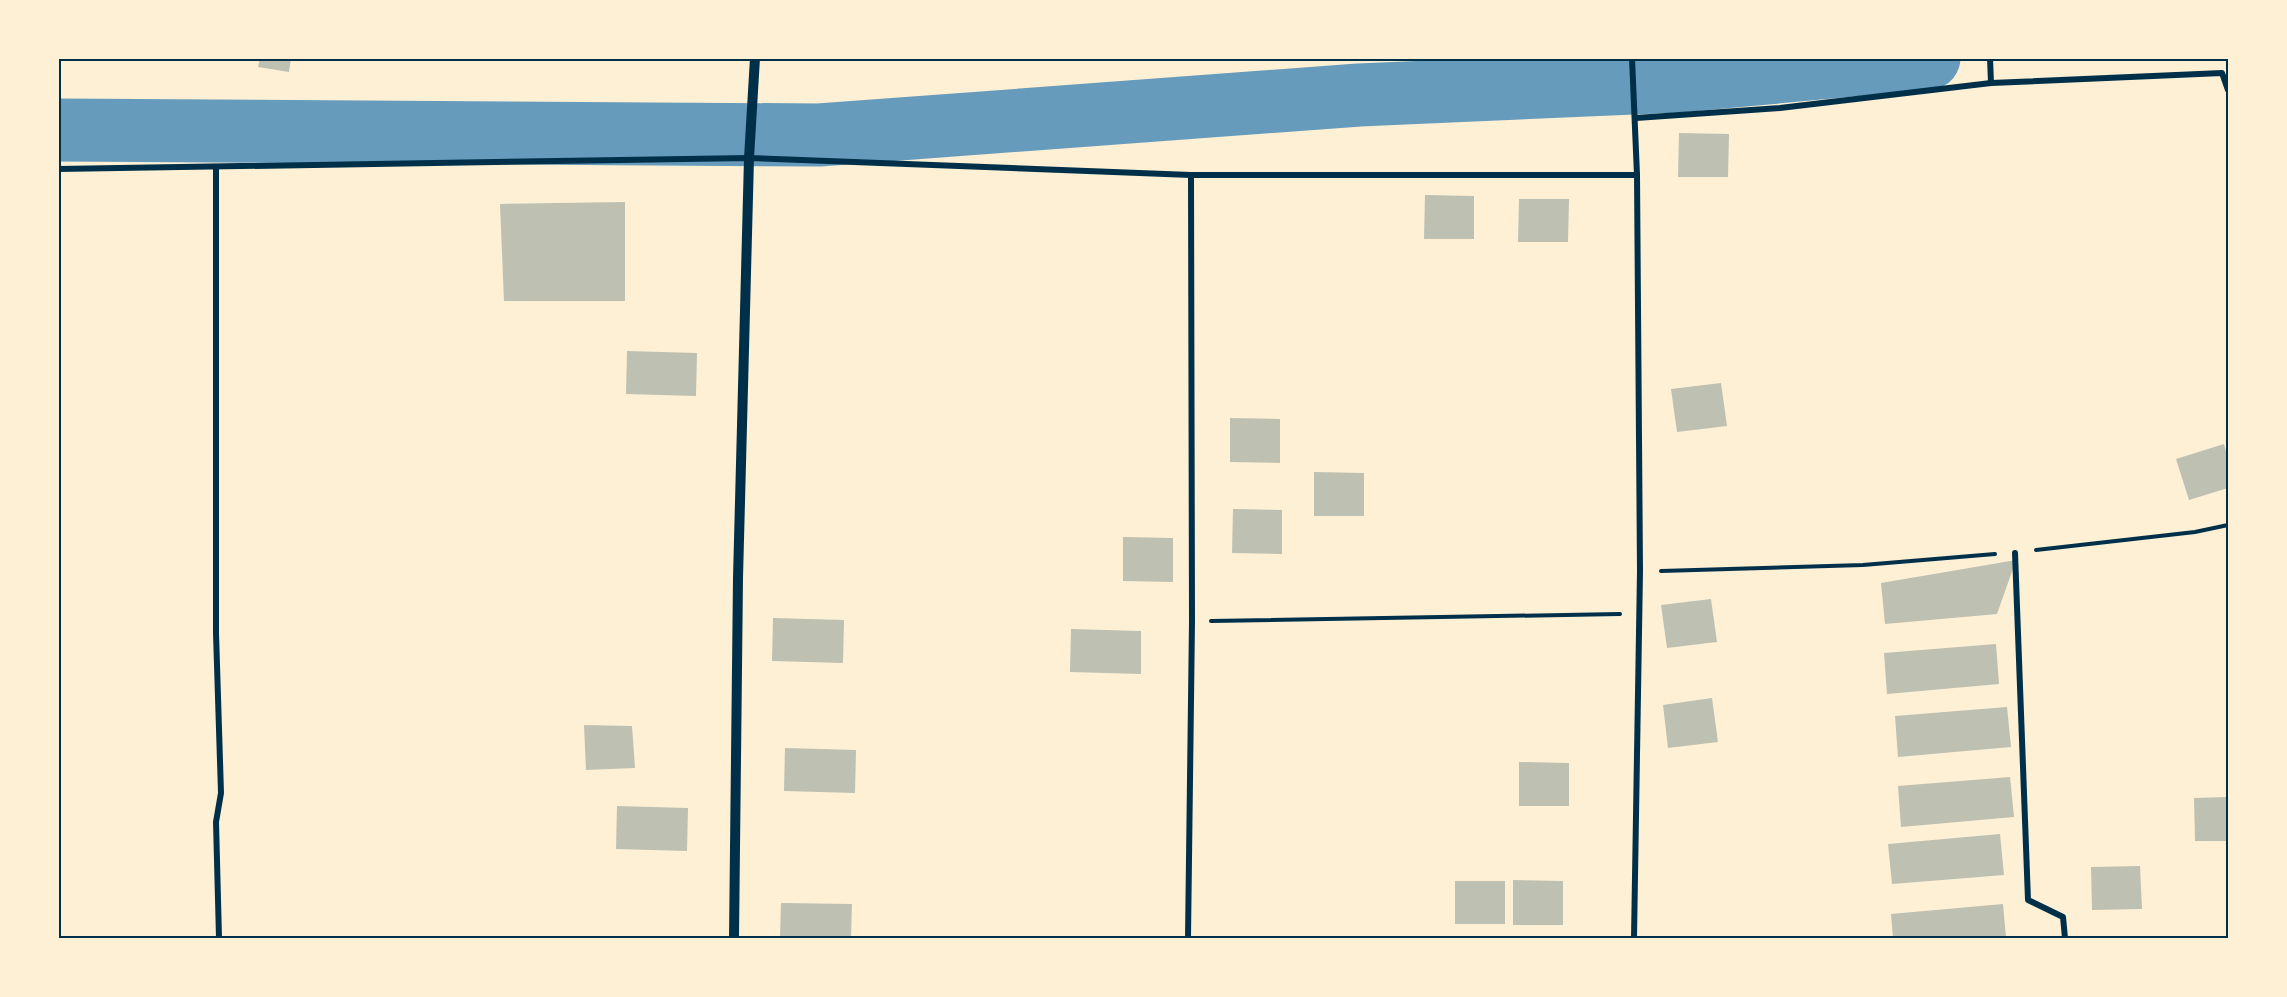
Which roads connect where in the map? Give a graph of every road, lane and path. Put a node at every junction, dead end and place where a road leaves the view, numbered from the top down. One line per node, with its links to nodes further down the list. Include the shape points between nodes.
1 (755, 58): 7 (street)
2 (1990, 58): 4 (street)
3 (1633, 61): 6 (street)
4 (1991, 83): 5 (street, via 2222,73); 6 (street, via 1780,108)
5 (2229, 90)
6 (1636, 118): 11 (street)
7 (749, 158): 8 (street); 10 (street); 18 (street)
8 (216, 168): 9 (street); 17 (street)
9 (58, 169)
10 (1191, 175): 11 (street); 16 (street)
11 (1637, 175): 14 (street)
12 (2229, 525): 13 (path)
13 (2015, 553): 14 (path, via 1863,565); 21 (street, via 2028,900 2063,917)
14 (1640, 572): 15 (street)
15 (1639, 614): 16 (path); 20 (street)
16 (1192, 621): 19 (street)
17 (219, 939)
18 (734, 939)
19 (1188, 939)
20 (1634, 939)
21 (2064, 939)

